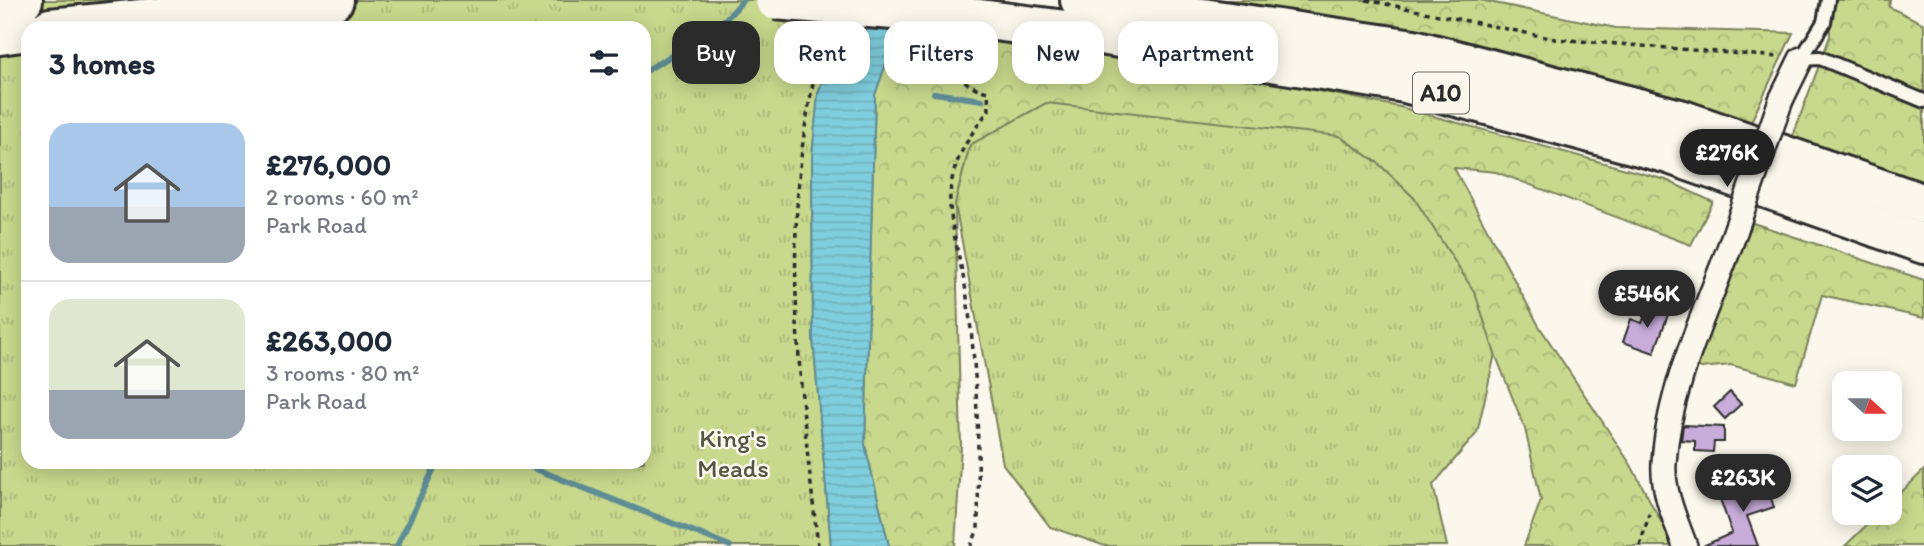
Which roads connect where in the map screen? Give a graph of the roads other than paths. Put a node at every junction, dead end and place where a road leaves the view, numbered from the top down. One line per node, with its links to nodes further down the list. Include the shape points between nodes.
1 (23, 0): 6 (highway)
2 (334, 0): 7 (highway)
3 (775, 0): 13 (highway, A10, bridge, via 934,23 1081,32 1405,83 1669,154)
4 (1080, 0): 12 (highway, A10, via 1414,49 1679,118)
5 (1828, 0): 10 (lane, via 1824,22)
6 (0, 3)
7 (121, 21)
8 (21, 32): 9 (highway)
9 (0, 35)
10 (1801, 59): 11 (lane, via 1820,58); 14 (street, bridge, via 1781,100 1680,384 1664,466 1671,510)
11 (1924, 102)
12 (1924, 204)
13 (1924, 244)
14 (1685, 546)

